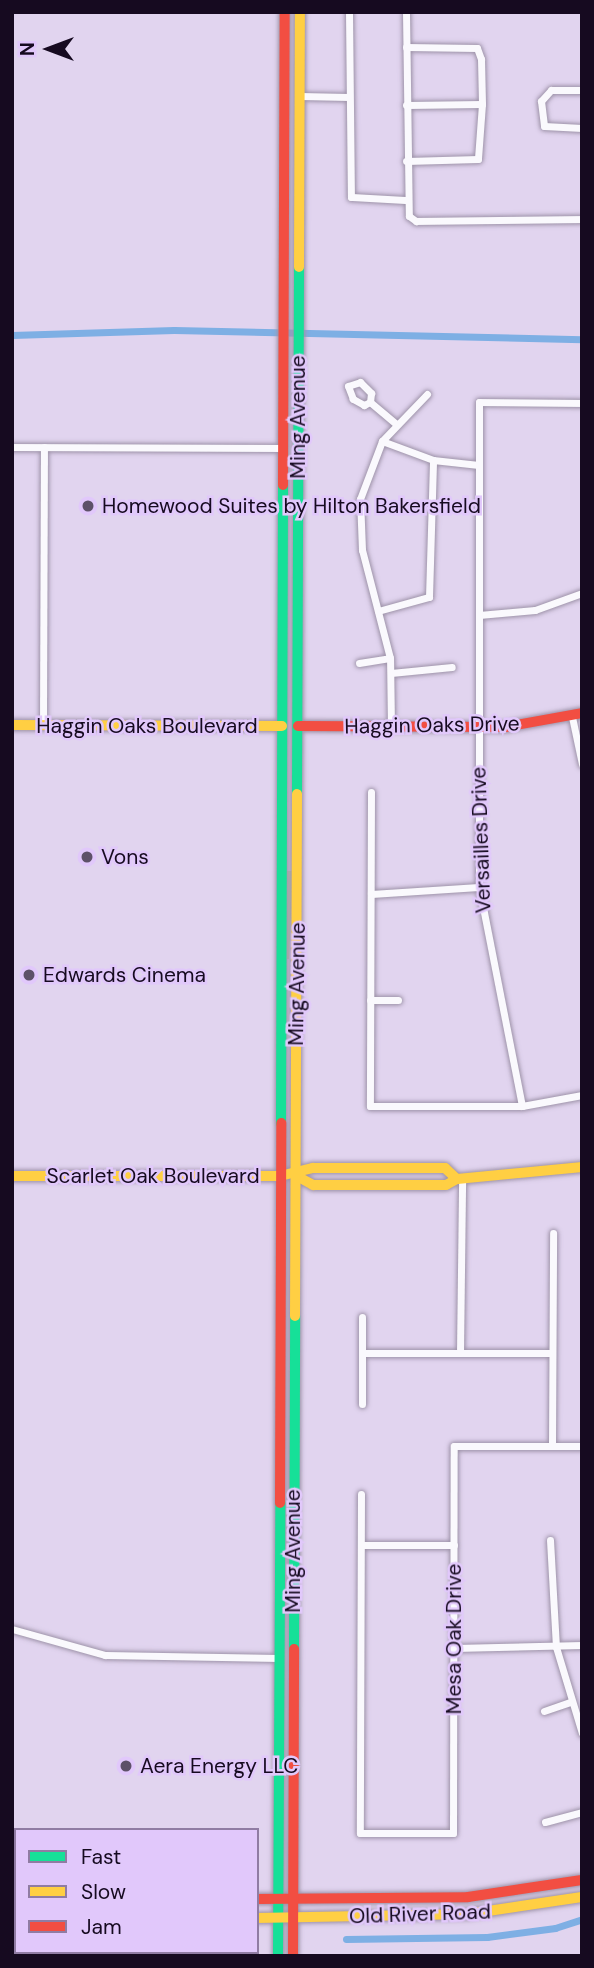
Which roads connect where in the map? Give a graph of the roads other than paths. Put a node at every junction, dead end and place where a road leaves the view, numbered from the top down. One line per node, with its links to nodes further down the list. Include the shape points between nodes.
1 (285, 12): 22 (main road, Ming Avenue)
2 (300, 12): 7 (main road, Ming Avenue)
3 (349, 12): 8 (street)
4 (406, 12): 5 (street)
5 (406, 47): 9 (street, via 477,48); 10 (street)
6 (582, 90): 11 (street, via 546,92 541,101 547,127)
7 (300, 96): 8 (street); 25 (main road, Ming Avenue)
8 (349, 97): 13 (street, via 351,197)
9 (482, 104): 10 (street); 12 (street, via 478,159)
10 (406, 105): 12 (street)
11 (582, 128)
12 (406, 161): 13 (street)
13 (406, 200): 14 (street, via 409,216 416,221)
14 (582, 219)
15 (427, 394): 18 (street)
16 (370, 402): 18 (street)
17 (582, 403): 24 (street, Versailles Drive, via 479,402)
18 (395, 423): 19 (street)
19 (382, 441): 23 (street); 27 (street, via 368,469 359,517 362,550)
20 (12, 447): 21 (street)
21 (44, 447): 22 (street); 35 (street)
22 (283, 448): 25 (main road, via 292,459); 36 (main road, Ming Avenue)
23 (433, 460): 24 (street); 27 (street, via 429,597)
24 (479, 465): 28 (street, Versailles Drive)
25 (298, 507): 37 (main road, Ming Avenue)
26 (582, 593): 28 (street, via 535,610)
27 (378, 611): 29 (street)
28 (478, 615): 39 (street, Versailles Drive)
29 (390, 658): 30 (street); 32 (street)
30 (359, 663)
31 (452, 667): 32 (street)
32 (391, 673): 38 (street)
33 (577, 715): 39 (main road, Haggin Oaks Drive, via 525,725); 40 (street)
34 (12, 725): 35 (main road, Haggin Oaks Boulevard)
35 (44, 725): 36 (main road, Haggin Oaks Boulevard)
36 (282, 726): 37 (street, Haggin Oaks Drive); 51 (main road, Ming Avenue)
37 (298, 726): 38 (main road, Haggin Oaks Drive); 49 (main road, Ming Avenue)
38 (391, 726): 39 (main road, Haggin Oaks Drive)
39 (478, 727): 42 (street, Versailles Drive)
40 (582, 764)
41 (371, 792): 43 (street)
42 (479, 887): 43 (street); 47 (street, Versailles Drive)
43 (371, 894): 44 (street)
44 (370, 1000): 45 (street); 47 (street, via 370,1106)
45 (398, 1000)
46 (582, 1095): 47 (street)
47 (522, 1106)
48 (582, 1167): 52 (main road, Scarlet Oak Boulevard)
49 (295, 1175): 51 (main road, Scarlet Oak Boulevard); 52 (main road, Scarlet Oak Boulevard, via 313,1185 446,1185); 52 (main road, Scarlet Oak Boulevard, via 313,1168 445,1168); 79 (main road, Ming Avenue)
50 (12, 1176): 51 (main road, Scarlet Oak Boulevard)
51 (281, 1176): 69 (main road, Ming Avenue)
52 (459, 1179): 56 (street)
53 (553, 1233): 57 (street)
54 (362, 1317): 55 (street)
55 (362, 1353): 56 (street); 58 (street)
56 (460, 1353): 57 (street)
57 (552, 1353): 59 (street)
58 (362, 1404)
59 (552, 1446): 60 (street); 64 (street, Mesa Oak Drive, via 454,1446)
60 (582, 1446)
61 (361, 1494): 63 (street)
62 (550, 1540): 67 (street)
63 (361, 1545): 64 (street); 68 (street, Mesa Oak Drive, via 360,1833 453,1833)
64 (454, 1545): 68 (street, Mesa Oak Drive)
65 (12, 1629): 69 (street, via 105,1655)
66 (582, 1645): 67 (street)
67 (556, 1647): 68 (street); 70 (street)
68 (454, 1648)
69 (279, 1658): 78 (main road, Ming Avenue)
70 (570, 1702): 71 (street); 72 (street)
71 (544, 1711)
72 (582, 1733)
73 (582, 1812): 74 (street)
74 (545, 1822)
75 (582, 1880): 79 (main road, Old River Road, via 468,1897)
76 (582, 1897): 82 (main road, Old River Road, via 468,1914)
77 (259, 1899): 78 (main road, Old River Road)
78 (279, 1899): 79 (main road, Old River Road); 81 (main road, Ming Avenue)
79 (293, 1899): 82 (main road, Ming Avenue)
80 (259, 1918): 81 (main road, Old River Road)
81 (278, 1918): 82 (main road, Old River Road); 83 (main road, Ming Avenue)
82 (293, 1918): 84 (main road, Ming Avenue)
83 (278, 1956)
84 (293, 1956)

